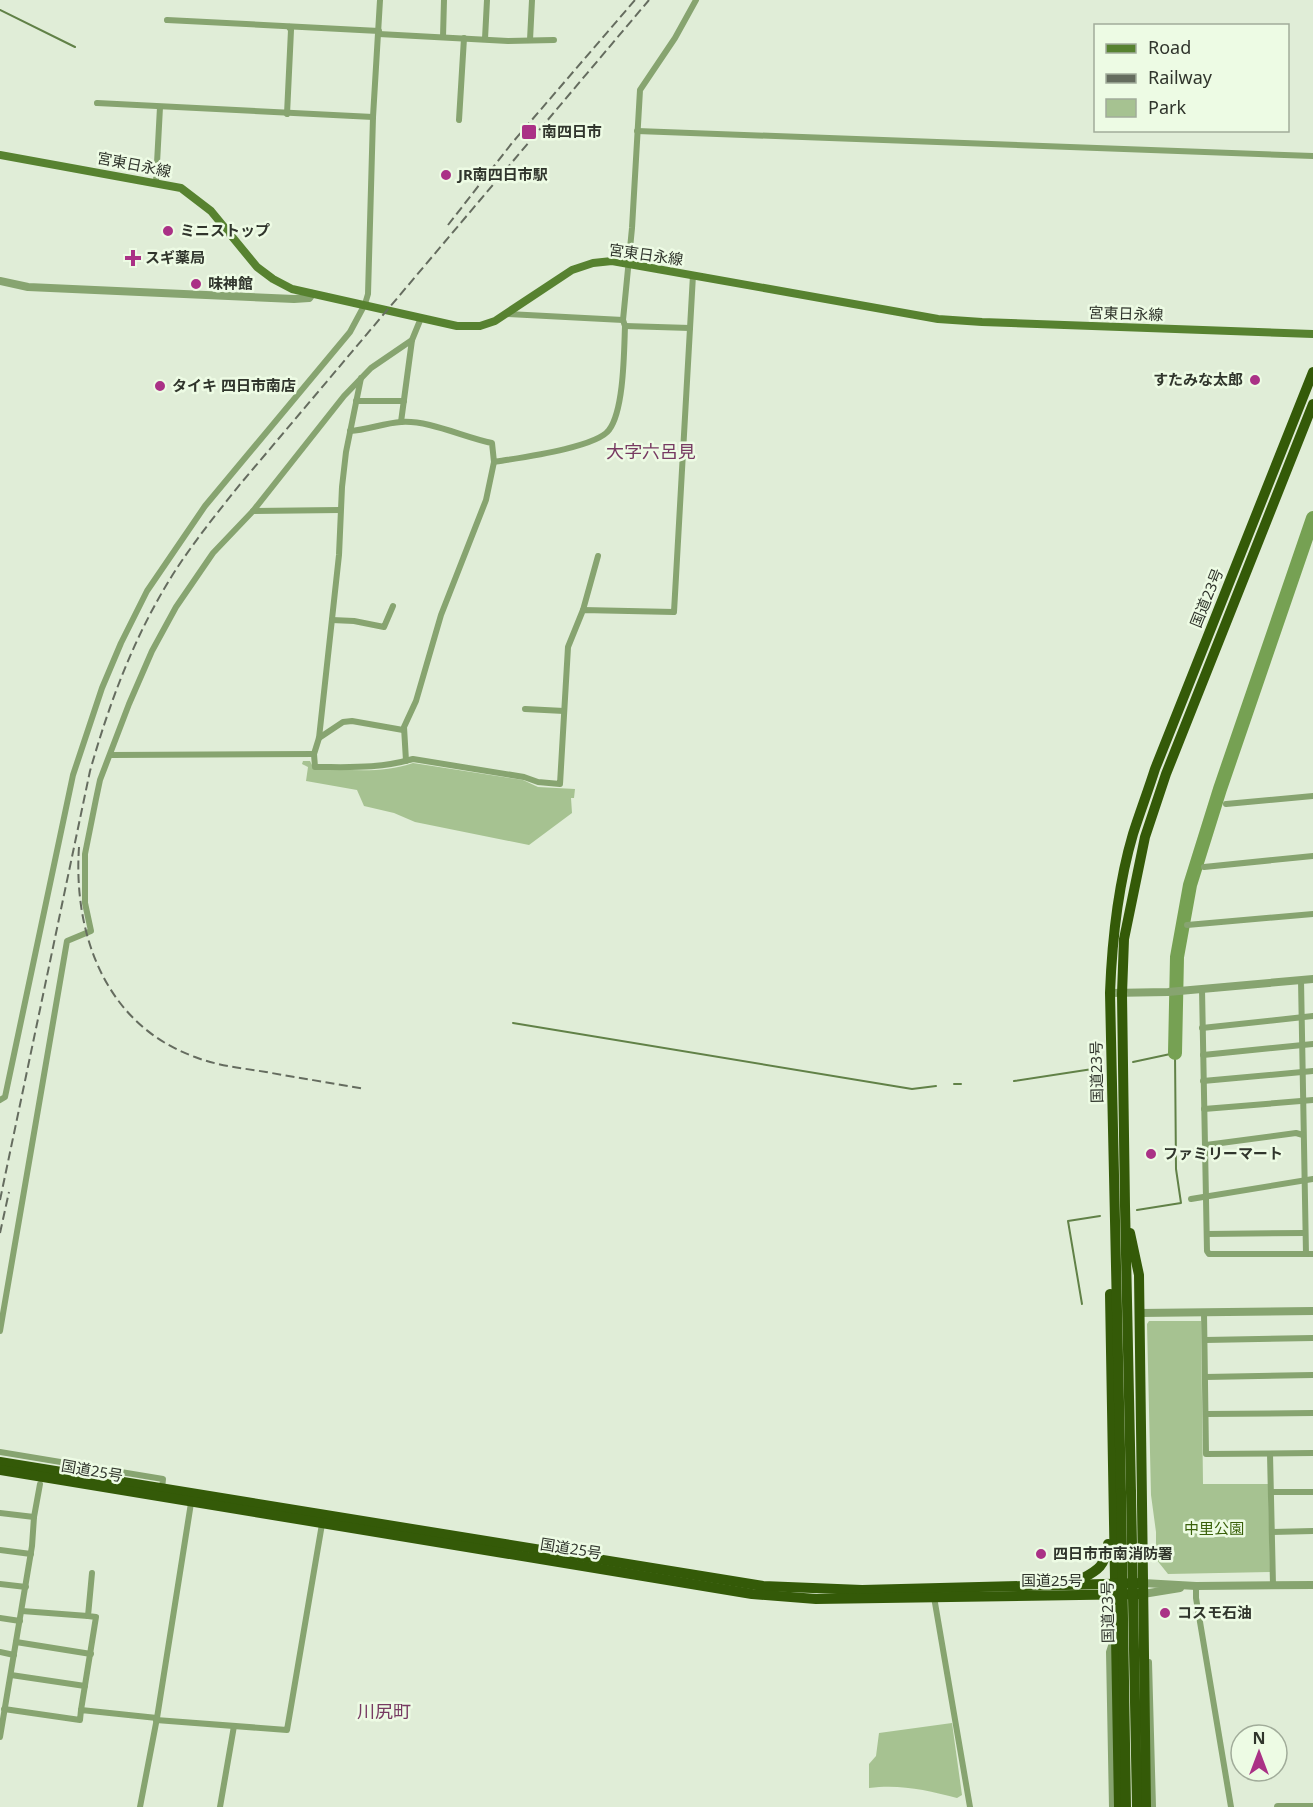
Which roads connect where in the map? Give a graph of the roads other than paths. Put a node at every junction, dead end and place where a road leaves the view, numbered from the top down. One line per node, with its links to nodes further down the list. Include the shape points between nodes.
1 (380, 0): 8 (street)
2 (444, 0): 9 (street)
3 (486, 0): 11 (street)
4 (532, 0): 12 (street)
5 (696, 0): 19 (street, via 640,90)
6 (167, 20): 7 (street)
7 (289, 27): 8 (street); 16 (street)
8 (379, 33): 9 (street); 17 (street)
9 (443, 37): 10 (street)
10 (464, 38): 11 (street); 18 (street)
11 (485, 39): 12 (street)
12 (530, 40): 13 (street)
13 (554, 40)
14 (97, 103): 15 (street)
15 (160, 107): 16 (street); 22 (street)
16 (287, 114): 17 (street)
17 (374, 117): 27 (street)
18 (459, 120)
19 (637, 131): 21 (street); 23 (street)
20 (0, 155): 22 (main road, 宮東日永線)
21 (1313, 156)
22 (156, 182): 26 (main road, 宮東日永線, via 181,188 195,197 257,267 273,279)
23 (628, 263): 24 (main road, 宮東日永線); 28 (main road, 宮東日永線, via 603,261 572,270); 30 (street)
24 (693, 275): 31 (street); 32 (main road, 宮東日永線, via 938,319)
25 (0, 281): 26 (street, via 28,287 294,300)
26 (312, 294): 27 (main road, 宮東日永線)
27 (365, 304): 29 (main road, 宮東日永線); 75 (street, via 350,332 173,550 121,643 73,775 5,1096)
28 (507, 314): 29 (main road, 宮東日永線, via 472,327); 30 (street)
29 (421, 318): 33 (street)
30 (624, 323): 31 (street); 41 (street, via 620,397 611,428 605,435 572,447)
31 (690, 328): 46 (street, via 674,612)
32 (1313, 334)
33 (412, 340): 35 (street); 37 (street)
34 (1313, 372): 64 (highway, 国道23号, via 1132,836 1113,937)
35 (361, 378): 36 (street); 43 (street)
36 (356, 401): 37 (street); 40 (street)
37 (404, 401): 39 (street)
38 (1313, 404): 65 (highway, 国道23号, via 1170,763 1145,837 1124,939)
39 (401, 422): 40 (street); 41 (street, via 429,424 492,443)
40 (350, 431): 42 (street)
41 (494, 462): 50 (street, via 486,500 441,615 416,701)
42 (340, 510): 43 (street); 47 (street)
43 (253, 511): 53 (street, via 213,553 160,635)
44 (598, 556): 46 (street)
45 (393, 606): 47 (street, via 384,627)
46 (583, 610): 49 (street, via 568,647)
47 (332, 620): 51 (street)
48 (525, 709): 49 (street)
49 (564, 711): 54 (street, via 560,784)
50 (403, 730): 51 (street, via 352,721 343,722); 54 (street)
51 (320, 738): 52 (street)
52 (314, 754): 53 (street); 54 (street, via 315,766 373,768)
53 (111, 755): 90 (street, via 100,780 85,854 85,903 91,931 67,941)
54 (406, 761)
55 (1313, 796): 56 (street)
56 (1226, 804)
57 (1313, 856): 58 (street)
58 (1204, 867)
59 (1313, 914): 60 (street)
60 (1187, 925)
61 (1313, 979): 62 (street)
62 (1301, 980): 63 (street); 67 (street)
63 (1202, 989): 65 (street); 68 (street)
64 (1110, 993): 65 (street); 85 (highway, 国道23号)
65 (1122, 994): 85 (highway, 国道23号)
66 (1313, 1016): 67 (street)
67 (1302, 1018): 68 (street); 70 (street)
68 (1202, 1028): 71 (street)
69 (1313, 1044): 70 (street)
70 (1302, 1045): 71 (street); 73 (street)
71 (1203, 1054): 74 (street)
72 (1313, 1071): 73 (street)
73 (1303, 1072): 74 (street); 77 (street)
74 (1203, 1081): 78 (street)
75 (0, 1100)
76 (1313, 1100): 77 (street)
77 (1303, 1101): 78 (street); 79 (street)
78 (1204, 1109): 80 (street)
79 (1303, 1135): 80 (street); 82 (street)
80 (1206, 1145): 83 (street)
81 (1313, 1179): 82 (street)
82 (1304, 1180): 83 (street); 86 (street)
83 (1206, 1196): 84 (street); 87 (street)
84 (1191, 1199)
85 (1119, 1206): 92 (highway, via 1138,1275); 108 (highway, 国道23号); 115 (highway, via 1109,1313)
86 (1305, 1233): 87 (street); 88 (street)
87 (1207, 1234): 88 (street, via 1209,1254)
88 (1309, 1254)
89 (0, 1281): 90 (street)
90 (8, 1283): 94 (street)
91 (1313, 1311): 93 (street)
92 (1139, 1312): 93 (street); 127 (highway)
93 (1204, 1313): 96 (street)
94 (0, 1331)
95 (1313, 1338): 96 (street)
96 (1205, 1340): 98 (street)
97 (1313, 1375): 98 (street)
98 (1205, 1377): 100 (street)
99 (1313, 1413): 100 (street)
100 (1206, 1414): 103 (street, via 1206,1454)
101 (0, 1452): 107 (street, via 163,1479)
102 (1313, 1453): 103 (street)
103 (1270, 1454): 109 (street)
104 (0, 1462): 107 (highway, 国道25号)
105 (0, 1470): 111 (highway, 国道25号)
106 (40, 1484): 113 (street)
107 (162, 1489): 121 (highway, 国道25号, via 764,1586 862,1590)
108 (1126, 1492): 153 (highway, 国道23号, bridge); 154 (highway, 国道23号, bridge)
109 (1271, 1492): 110 (street); 116 (street)
110 (1313, 1492)
111 (191, 1503): 114 (highway, 国道25号); 144 (street)
112 (0, 1513): 113 (street)
113 (34, 1517): 119 (street)
114 (322, 1524): 129 (highway, 国道25号, via 752,1594 816,1599); 145 (street, via 287,1730)
115 (1113, 1531): 121 (highway, via 1101,1566); 128 (highway)
116 (1272, 1532): 117 (street); 123 (street)
117 (1313, 1532)
118 (0, 1550): 119 (street)
119 (31, 1554): 126 (street)
120 (92, 1573): 131 (street)
121 (1073, 1583): 128 (highway, 国道25号)
122 (0, 1584): 126 (street)
123 (1273, 1585): 124 (street); 125 (street)
124 (1313, 1585)
125 (1196, 1586): 127 (street); 157 (street)
126 (26, 1587): 130 (street)
127 (1143, 1588): 128 (highway, 国道25号); 135 (highway)
128 (1115, 1589): 129 (highway, 国道25号); 134 (highway)
129 (934, 1596): 150 (street)
130 (22, 1611): 131 (street); 133 (street)
131 (88, 1616): 139 (street, via 96,1617)
132 (0, 1618): 133 (street)
133 (20, 1621): 136 (street)
134 (1116, 1633): 151 (street, via 1109,1652); 152 (highway)
135 (1142, 1636): 155 (highway); 156 (street, via 1149,1651)
136 (16, 1642): 138 (street); 139 (street)
137 (0, 1652): 138 (street)
138 (14, 1654): 140 (street)
139 (91, 1654): 141 (street)
140 (10, 1675): 141 (street); 142 (street)
141 (85, 1686): 143 (street)
142 (4, 1709): 143 (street, via 80,1720); 146 (street)
143 (81, 1710): 144 (street)
144 (157, 1719): 145 (street); 148 (street)
145 (234, 1726): 149 (street)
146 (0, 1732): 147 (street)
147 (0, 1737)
148 (140, 1807)
149 (220, 1807)
150 (970, 1807)
151 (1112, 1807)
152 (1119, 1807)
153 (1126, 1807)
154 (1137, 1807)
155 (1146, 1807)
156 (1153, 1807)
157 (1231, 1807)
158 (1278, 1807): 159 (street)
159 (1313, 1807)

